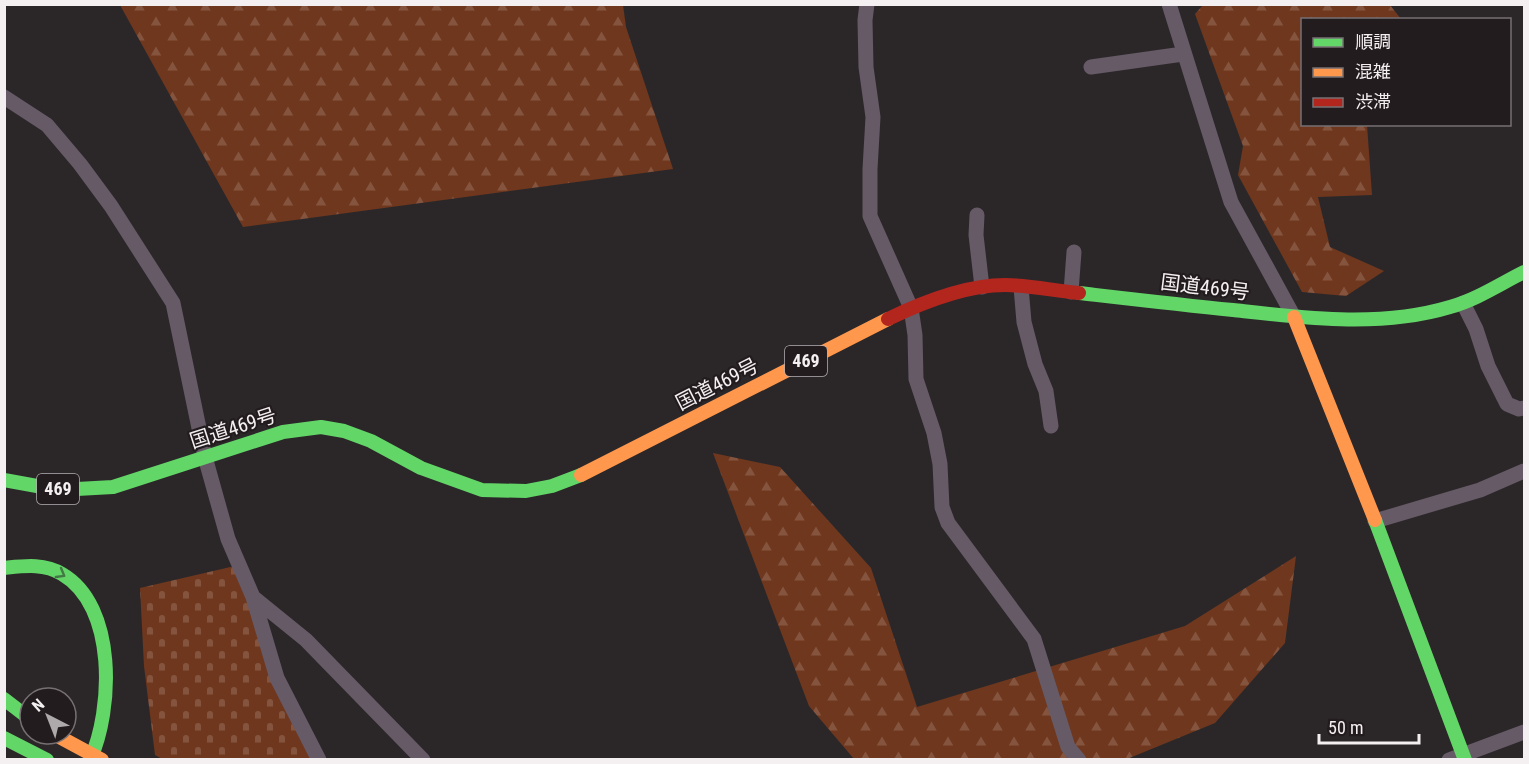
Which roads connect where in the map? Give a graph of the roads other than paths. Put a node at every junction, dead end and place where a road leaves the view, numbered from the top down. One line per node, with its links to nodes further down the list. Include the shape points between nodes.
1 (867, 4): 13 (street, via 866,67 873,117 870,216)
2 (1168, 4): 3 (street)
3 (1184, 54): 4 (street); 14 (street, via 1231,202)
4 (1091, 67)
5 (4, 97): 17 (street, via 47,125 80,164 173,303)
6 (977, 215): 10 (street)
7 (1074, 252): 11 (street)
8 (1524, 272): 12 (main road, 国道469号 / 469)
9 (1021, 286): 10 (main road, 国道469号 / 469); 11 (main road, 国道469号 / 469); 16 (street, via 1024,322 1046,391)
10 (982, 287): 13 (main road, 国道469号 / 469, via 951,293)
11 (1071, 292): 14 (main road, 国道469号 / 469)
12 (1462, 303): 14 (main road, 国道469号 / 469, via 1402,317); 15 (street, via 1507,404)
13 (911, 308): 17 (main road, 国道469号 / 469, via 583,474 552,486 509,492 467,486 421,468 371,441 321,427 283,432); 36 (street, via 916,379 934,433 942,507 948,523 1034,639 1068,747)
14 (1294, 317): 20 (main road)
15 (1524, 408)
16 (1051, 426)
17 (205, 457): 19 (main road, 国道469号 / 469, via 113,487 59,490); 22 (street, via 228,538)
18 (1524, 471): 20 (street, via 1480,490)
19 (4, 480)
20 (1375, 521): 29 (main road)
21 (9, 574): 25 (main road, via 47,579 78,601 89,618 99,663)
22 (253, 597): 34 (street, via 277,678); 35 (street, via 306,640)
23 (4, 699): 24 (main road)
24 (18, 710)
25 (99, 719): 31 (main road); 32 (main road)
26 (1524, 732): 29 (street)
27 (4, 738): 30 (main road)
28 (77, 746): 33 (main road)
29 (1459, 758)
30 (47, 759)
31 (81, 759)
32 (90, 759)
33 (102, 759)
34 (319, 759)
35 (423, 759)
36 (1079, 759)

